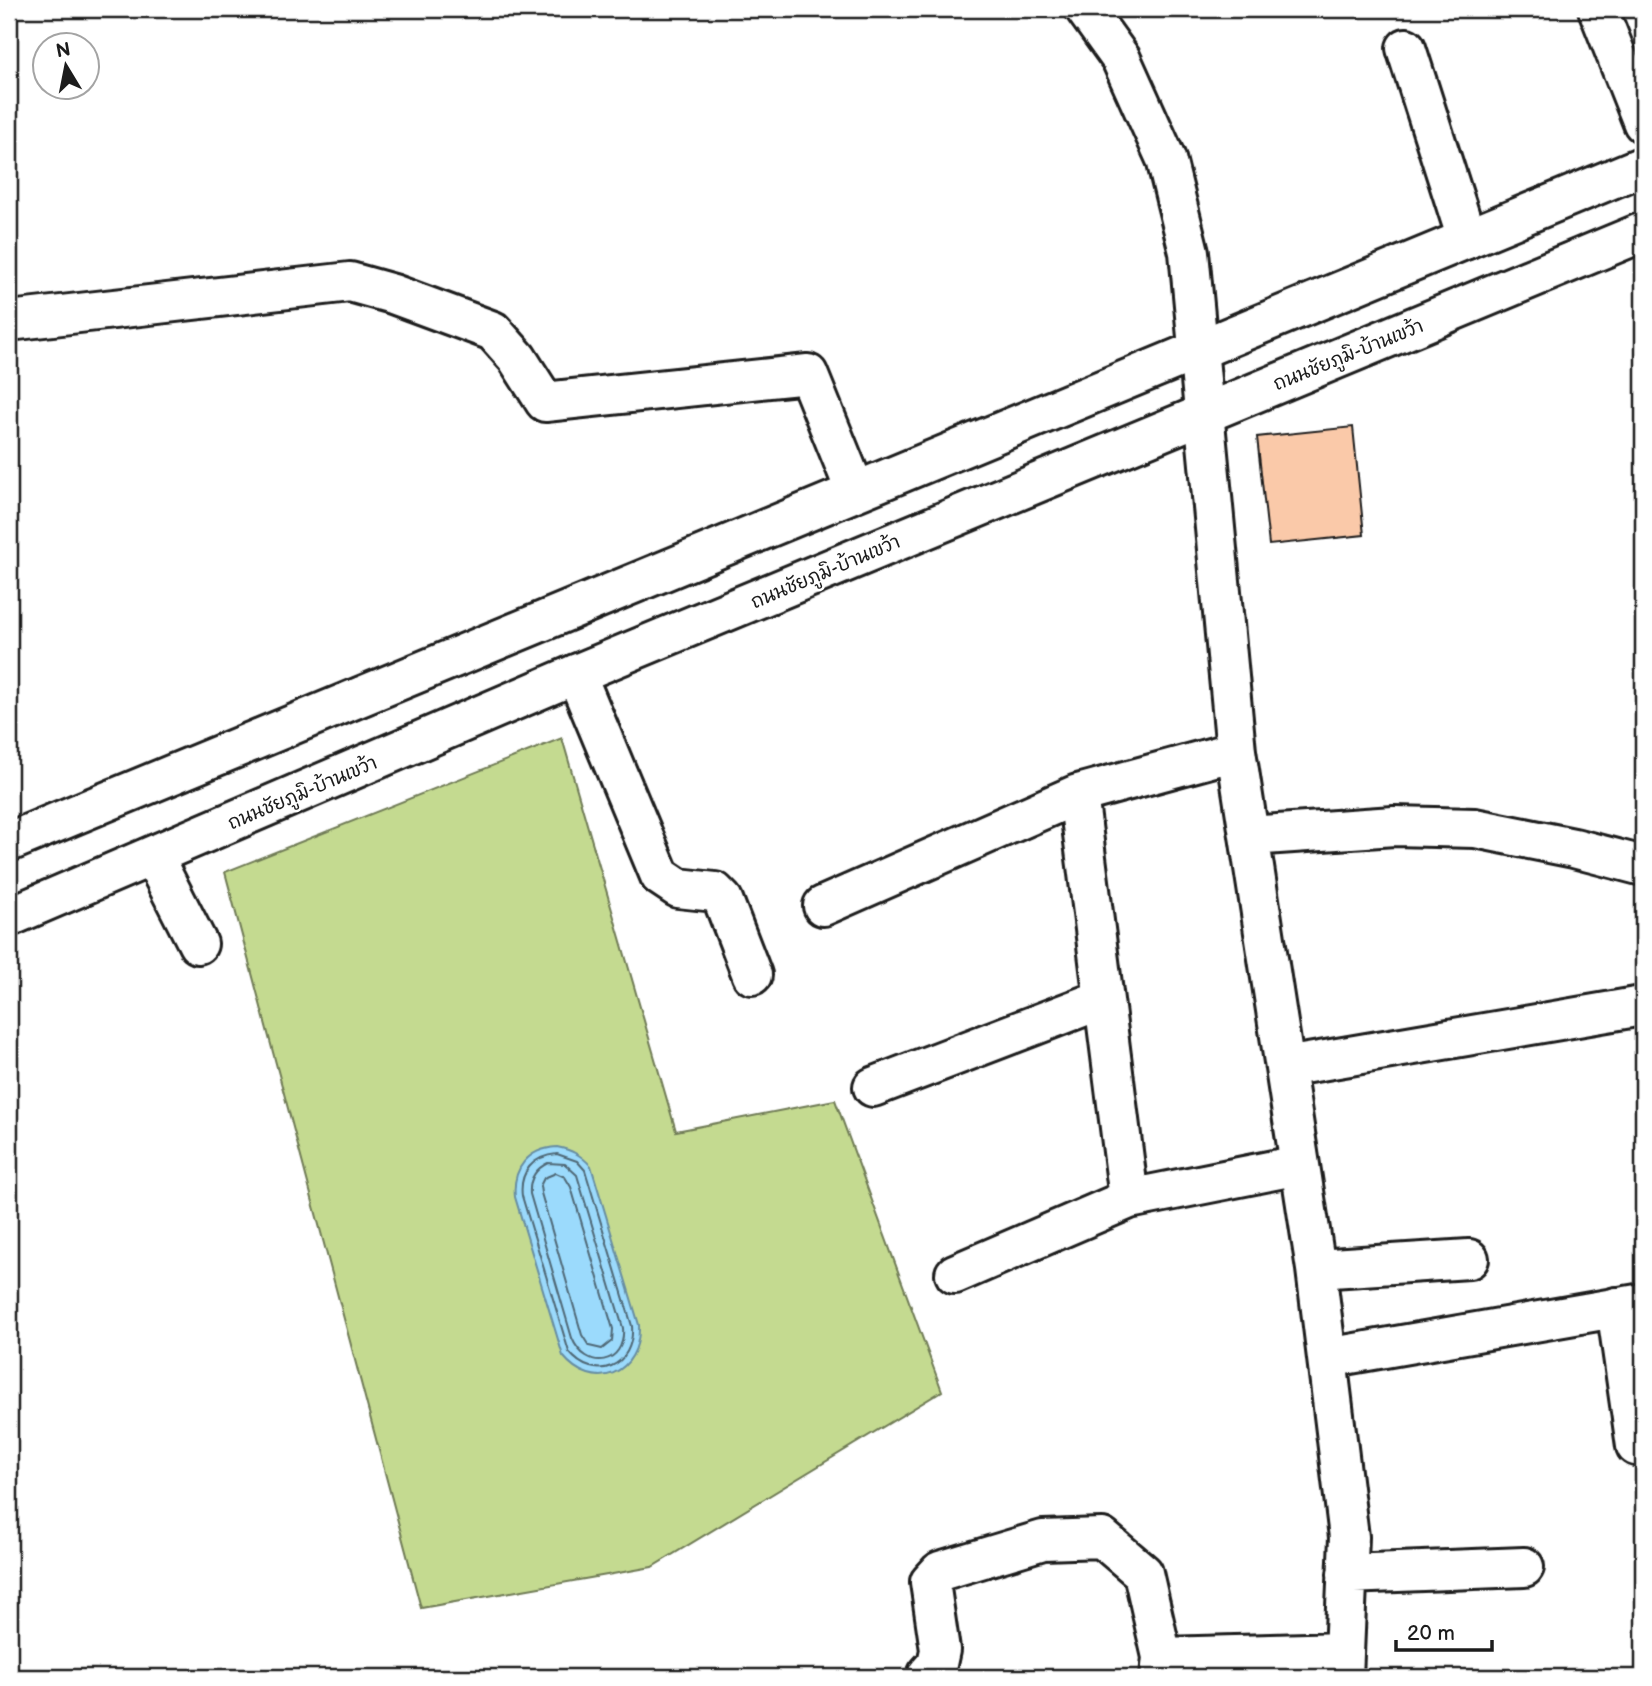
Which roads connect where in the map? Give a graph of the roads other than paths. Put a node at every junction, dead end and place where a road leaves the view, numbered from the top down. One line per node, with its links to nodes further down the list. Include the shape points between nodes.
1 (1085, 9): 9 (street, via 1121,59 1166,159 1189,253)
2 (1598, 9): 4 (street)
3 (1406, 48): 7 (street)
4 (1643, 123)
5 (1643, 166): 7 (street)
6 (1643, 232): 10 (street, ถนนชัยภูมิ-บ้านเขว้า)
7 (1467, 239): 9 (street)
8 (9, 321): 11 (street, via 350,282 494,331 545,402 808,374)
9 (1198, 349): 10 (street); 11 (street)
10 (1203, 413): 12 (street, ถนนชัยภูมิ-บ้านเขว้า); 13 (street)
11 (855, 490): 16 (street)
12 (576, 674): 17 (street, ถนนชัยภูมิ-บ้านเขว้า); 22 (street, via 660,876 678,888 715,892 723,900)
13 (1236, 751): 14 (street); 15 (street)
14 (1078, 794): 19 (street); 23 (street)
15 (1249, 836): 18 (street, via 1394,826 1475,828); 25 (street)
16 (9, 842)
17 (153, 856): 20 (street, ถนนชัยภูมิ-บ้านเขว้า); 21 (street)
18 (1643, 866)
19 (823, 906)
20 (9, 917)
21 (198, 944)
22 (752, 975)
23 (1103, 999): 26 (street); 28 (street)
24 (1642, 1006): 25 (street)
25 (1285, 1068): 27 (street)
26 (873, 1087)
27 (1299, 1165): 28 (street); 30 (street)
28 (1129, 1199): 31 (street)
29 (1469, 1259): 30 (street)
30 (1315, 1269): 33 (street)
31 (955, 1274)
32 (1630, 1305): 33 (street); 34 (street)
33 (1327, 1358): 36 (street, via 1349,1537)
34 (1636, 1446)
35 (1524, 1567): 36 (street)
36 (1347, 1574): 37 (street)
37 (1343, 1665): 38 (street)
38 (1161, 1667): 39 (street, via 1143,1573 1102,1538 1043,1540 940,1570 929,1582 940,1650)
39 (929, 1677)

